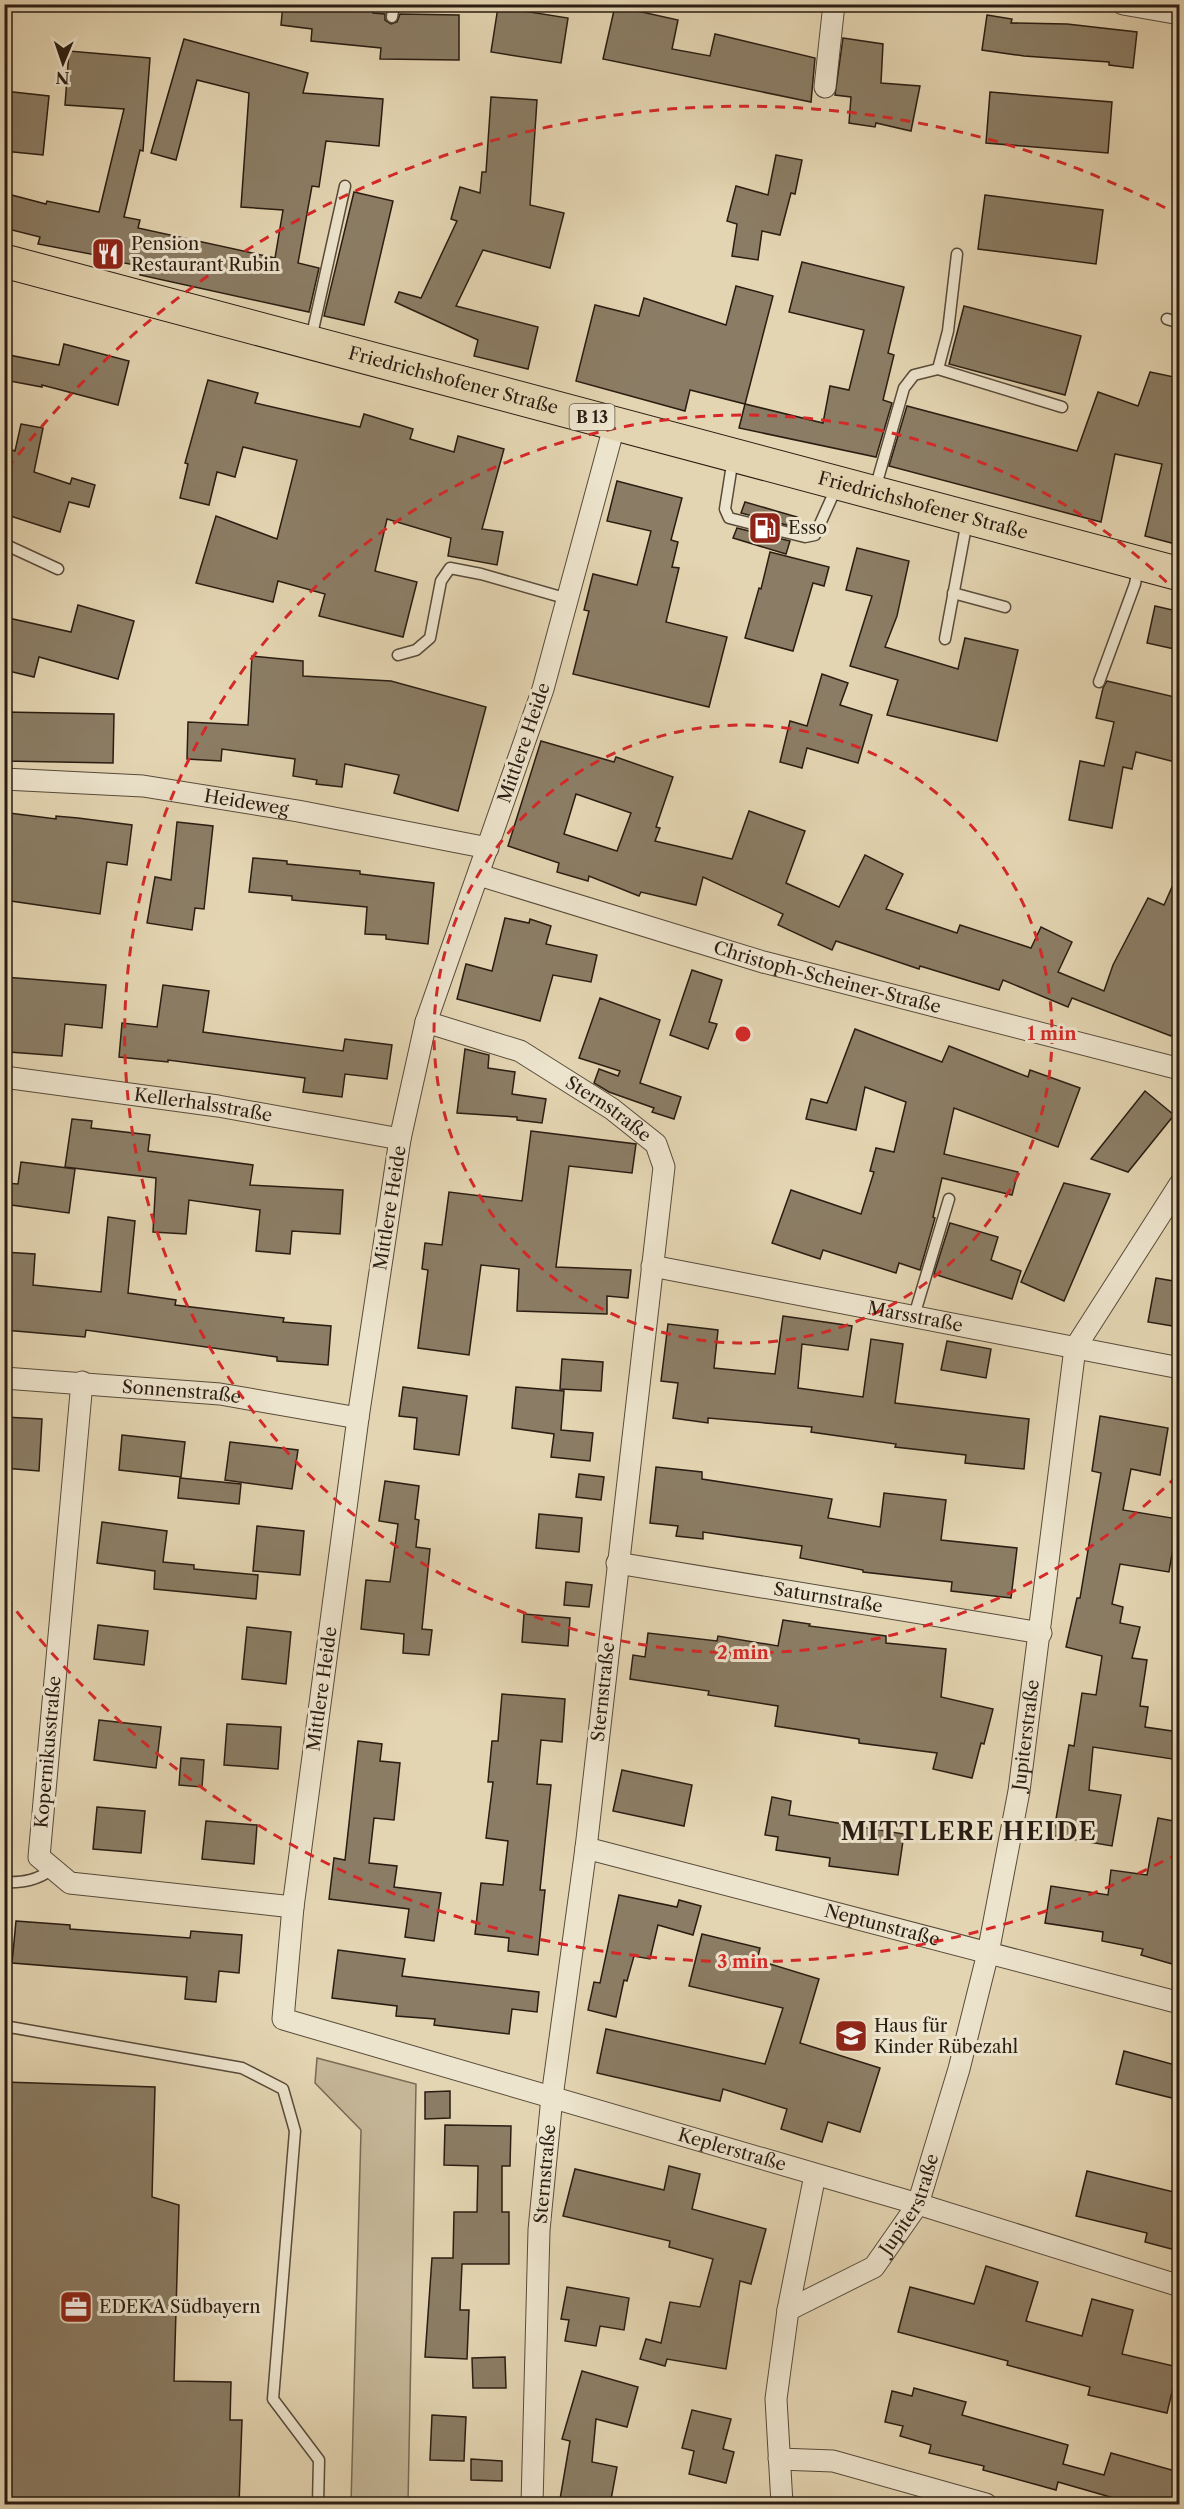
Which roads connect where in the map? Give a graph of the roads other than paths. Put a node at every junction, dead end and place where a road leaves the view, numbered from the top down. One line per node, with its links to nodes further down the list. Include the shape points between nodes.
1 (394, 4): 5 (lane)
2 (834, 4): 6 (street)
3 (1123, 4): 4 (street)
4 (1179, 14)
5 (392, 18)
6 (825, 87)
7 (345, 186): 12 (lane)
8 (957, 254): 13 (lane, via 948,331)
9 (4, 261): 12 (main road, Friedrichshofener Straße / B 13)
10 (1167, 320): 11 (lane)
11 (1179, 322)
12 (311, 342): 15 (main road, Friedrichshofener Straße / B 13)
13 (938, 369): 14 (lane); 18 (lane, via 914,375 904,388)
14 (1062, 408)
15 (615, 423): 16 (main road, Friedrichshofener Straße / B 13); 25 (street, Mittlere Heide)
16 (734, 455): 17 (main road, Friedrichshofener Straße / B 13); 17 (lane, via 725,509 729,518 805,537 814,535)
17 (838, 483): 18 (main road, Friedrichshofener Straße / B 13)
18 (874, 493): 19 (main road, Friedrichshofener Straße / B 13)
19 (968, 517): 21 (main road, Friedrichshofener Straße / B 13); 24 (lane)
20 (4, 544): 22 (lane)
21 (1139, 563): 23 (main road, Friedrichshofener Straße / B 13); 29 (lane)
22 (58, 569)
23 (1179, 574)
24 (953, 593): 26 (lane); 27 (lane)
25 (567, 599): 28 (lane, via 450,568 441,581 430,638 416,650); 31 (street, Mittlere Heide, via 543,689)
26 (1005, 607)
27 (945, 639)
28 (398, 655)
29 (1099, 682)
30 (4, 779): 31 (street, Heideweg, via 143,786)
31 (488, 848): 32 (street, Mittlere Heide)
32 (478, 875): 33 (street, Mittlere Heide); 34 (street, Christoph-Scheiner-Straße, via 763,962)
33 (426, 1022): 36 (street, Mittlere Heide); 39 (street, Sternstraße, via 520,1051 612,1109 656,1144 664,1167)
34 (1179, 1069)
35 (4, 1077): 36 (street, Kellerhalsstraße, via 218,1106)
36 (400, 1140): 45 (street, Mittlere Heide)
37 (1179, 1184): 41 (street, Jupiterstraße)
38 (949, 1199): 40 (lane)
39 (652, 1266): 40 (street, Marsstraße); 46 (street, Sternstraße)
40 (914, 1316): 41 (street, Marsstraße)
41 (1075, 1348): 42 (street, Marsstraße); 47 (street, Jupiterstraße)
42 (1179, 1368)
43 (4, 1378): 44 (street, Sonnenstraße)
44 (82, 1382): 45 (street, Sonnenstraße, via 220,1394); 49 (street, Kopernikusstraße, via 39,1857)
45 (358, 1418): 51 (street, Mittlere Heide)
46 (617, 1563): 47 (street, Saturnstraße); 48 (street, Sternstraße)
47 (1041, 1633): 52 (street, Jupiterstraße, via 1019,1791)
48 (586, 1848): 52 (street, Neptunstraße); 56 (street, Sternstraße)
49 (52, 1869): 50 (lane, via 39,1879); 51 (street, via 70,1884)
50 (4, 1882)
51 (293, 1907): 54 (street, Mittlere Heide)
52 (988, 1953): 53 (street, Neptunstraße); 58 (street, Jupiterstraße, via 959,2069)
53 (1179, 2003)
54 (283, 2019): 56 (street, Keplerstraße)
55 (4, 2026): 62 (lane, via 242,2068 284,2089 294,2131 273,2399 319,2460)
56 (552, 2097): 57 (street, Keplerstraße); 63 (street, Sternstraße, via 539,2230)
57 (815, 2175): 58 (street, Keplerstraße); 60 (street)
58 (918, 2204): 59 (street, Keplerstraße); 60 (street, Jupiterstraße, via 874,2267)
59 (1179, 2286)
60 (788, 2310): 61 (street, via 777,2399)
61 (779, 2459): 64 (street); 65 (street, via 833,2461)
62 (318, 2505)
63 (532, 2505)
64 (782, 2505)
65 (986, 2505)

